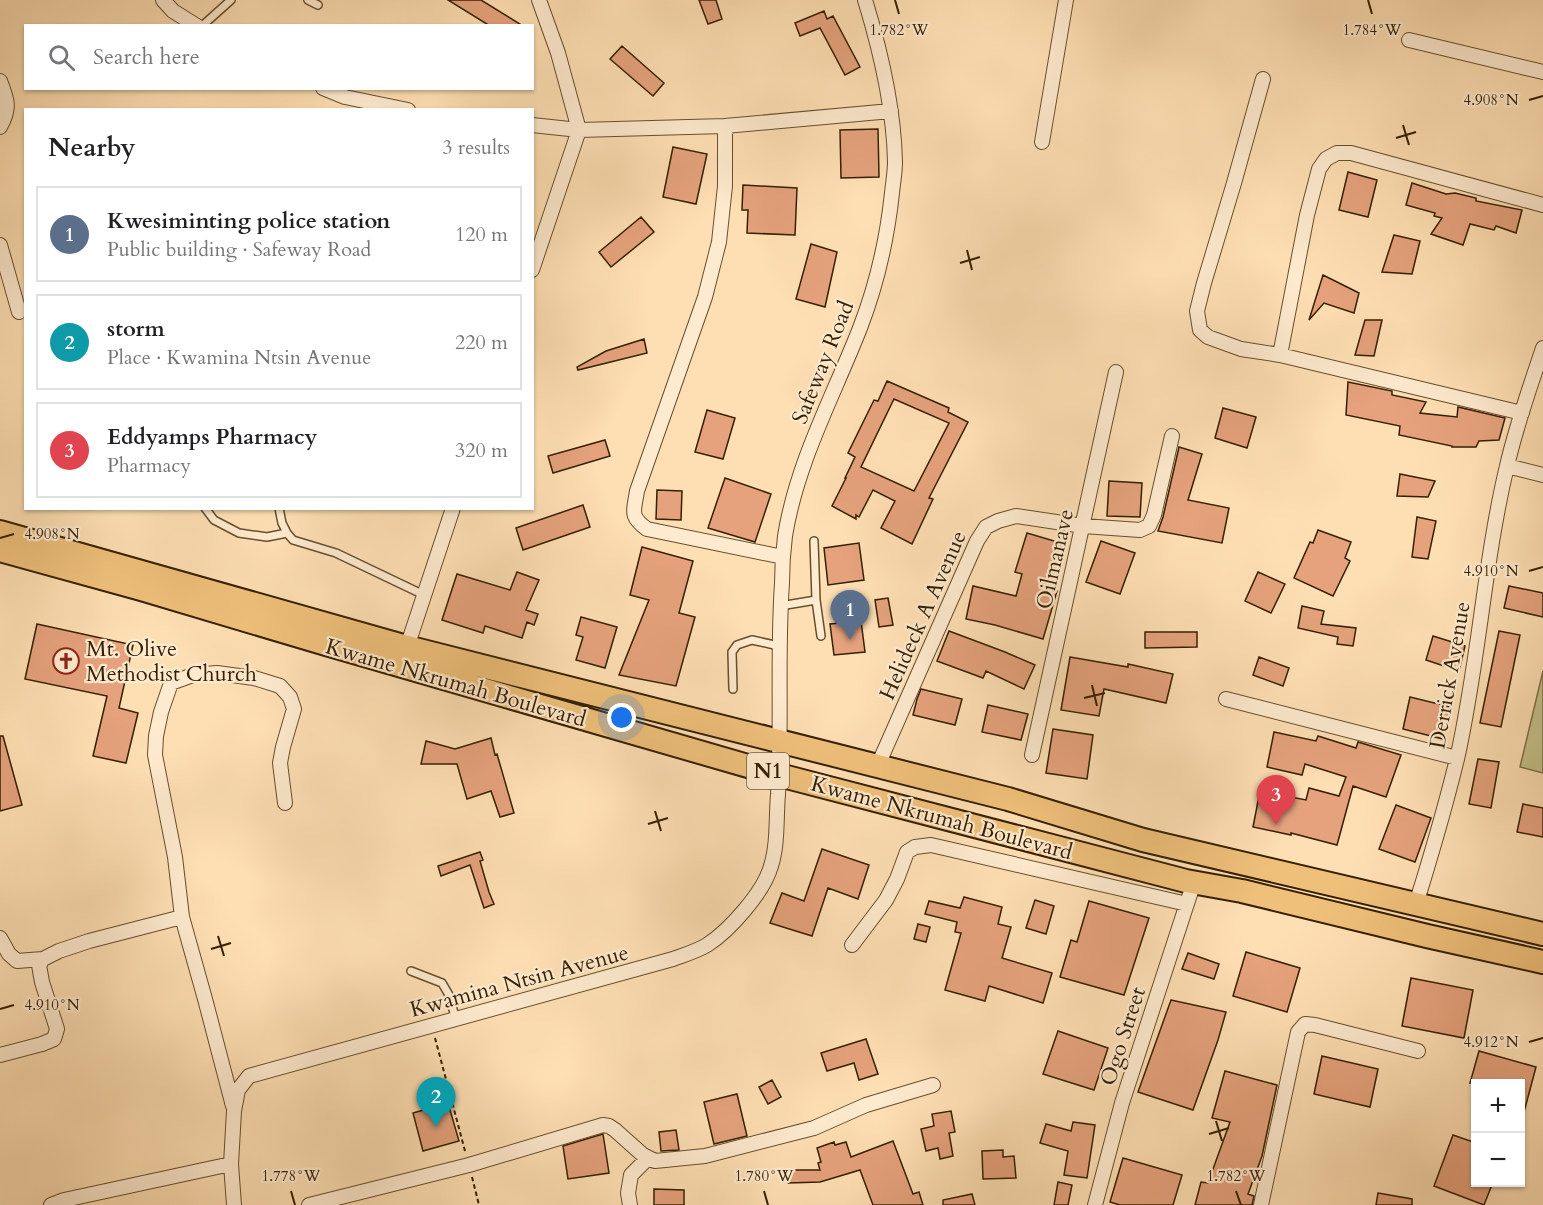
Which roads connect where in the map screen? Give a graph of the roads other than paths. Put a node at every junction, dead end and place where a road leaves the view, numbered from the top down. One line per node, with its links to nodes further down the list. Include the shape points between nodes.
1 (163, 0): 8 (street, via 173,11)
2 (231, 0): 9 (lane)
3 (308, 0): 7 (lane)
4 (539, 0): 20 (street)
5 (865, 0): 16 (street, Safeway Road)
6 (1066, 0): 21 (street)
7 (318, 5)
8 (196, 24)
9 (202, 24)
10 (1409, 40): 11 (street)
11 (1543, 72)
12 (1263, 79): 27 (street, via 1197,311 1200,330 1208,337 1241,349)
13 (0, 81): 19 (street, via 7,102)
14 (327, 90): 15 (street)
15 (398, 108)
16 (891, 111): 18 (street); 41 (street, Safeway Road, via 895,164 879,270 798,478)
17 (534, 125): 20 (street)
18 (725, 126): 20 (street); 41 (street, via 725,186 719,242 705,297 637,491 634,514 636,521 647,529)
19 (0, 127)
20 (579, 130): 24 (street)
21 (1042, 142)
22 (1543, 205): 27 (street, via 1351,153 1337,153 1326,159 1319,169 1307,215)
23 (0, 246): 25 (street)
24 (534, 264)
25 (19, 312)
26 (1543, 348): 29 (street, Derrick Avenue)
27 (1280, 355): 29 (street)
28 (1116, 372): 36 (street, Oilmanave)
29 (1522, 413): 31 (street, Derrick Avenue)
30 (1172, 436): 36 (street, Helideck A Avenue, via 1149,526 1140,530)
31 (1507, 466): 32 (street); 52 (street, Derrick Avenue)
32 (1543, 475)
33 (206, 510): 38 (lane, via 214,520 239,534 267,537)
34 (279, 510): 38 (lane)
35 (452, 510): 42 (street)
36 (1083, 526): 51 (street, Oilmanave); 53 (street, Helideck A Avenue, via 1016,516 986,527)
37 (0, 532): 47 (highway, Kwame Nkrumah Boulevard / N1)
38 (287, 533): 42 (lane, via 293,540 336,553)
39 (814, 541): 43 (lane)
40 (0, 550): 54 (highway, Kwame Nkrumah Boulevard / N1)
41 (783, 557): 44 (street, Safeway Road)
42 (424, 595): 47 (street)
43 (816, 600): 44 (lane); 45 (lane)
44 (780, 606): 46 (street, Safeway Road)
45 (821, 636)
46 (779, 646): 48 (lane, via 752,640 737,645 732,652); 50 (street, Safeway Road)
47 (407, 647): 50 (highway, Kwame Nkrumah Boulevard / N1)
48 (733, 689)
49 (1226, 699): 52 (street)
50 (780, 742): 53 (highway, Kwame Nkrumah Boulevard / N1); 54 (street, Kwamina Ntsin Avenue)
51 (1032, 755)
52 (1457, 758): 58 (street, Derrick Avenue)
53 (878, 765): 58 (highway, Kwame Nkrumah Boulevard / N1, via 1143,840)
54 (779, 775): 56 (highway, Kwame Nkrumah Boulevard / N1); 66 (street, Kwamina Ntsin Avenue, via 771,868 746,909 718,937 673,959)
55 (285, 803): 59 (street, via 280,763 294,709 280,686 217,673 193,675 171,683 161,712 155,755)
56 (1194, 882): 57 (street, Ogo Street); 64 (highway, Kwame Nkrumah Boulevard / N1)
57 (1187, 904): 62 (street, via 931,845 915,846 907,852 886,900); 77 (street, Ogo Street, via 1122,1103)
58 (1416, 904): 60 (highway, Kwame Nkrumah Boulevard / N1)
59 (182, 917): 63 (street, via 89,941); 70 (street)
60 (1543, 934)
61 (0, 938): 63 (street, via 17,961)
62 (852, 945)
63 (43, 959): 68 (street, via 39,965 57,1029 54,1039)
64 (1543, 962)
65 (411, 971): 66 (lane, via 442,983)
66 (456, 1020): 70 (street, Kwamina Ntsin Avenue, via 249,1076 238,1090)
67 (1418, 1051): 78 (street, via 1305,1024 1298,1032)
68 (0, 1055)
69 (933, 1085): 71 (street, via 866,1105 814,1128 705,1156 655,1161)
70 (234, 1112): 72 (street, Kwamina Ntsin Avenue)
71 (648, 1158): 75 (street, via 615,1130 603,1125 469,1165); 76 (street, via 631,1175)
72 (231, 1164): 73 (street); 74 (street, Kwamina Ntsin Avenue)
73 (60, 1203)
74 (234, 1205)
75 (309, 1205)
76 (630, 1205)
77 (1095, 1205)
78 (1260, 1205)

